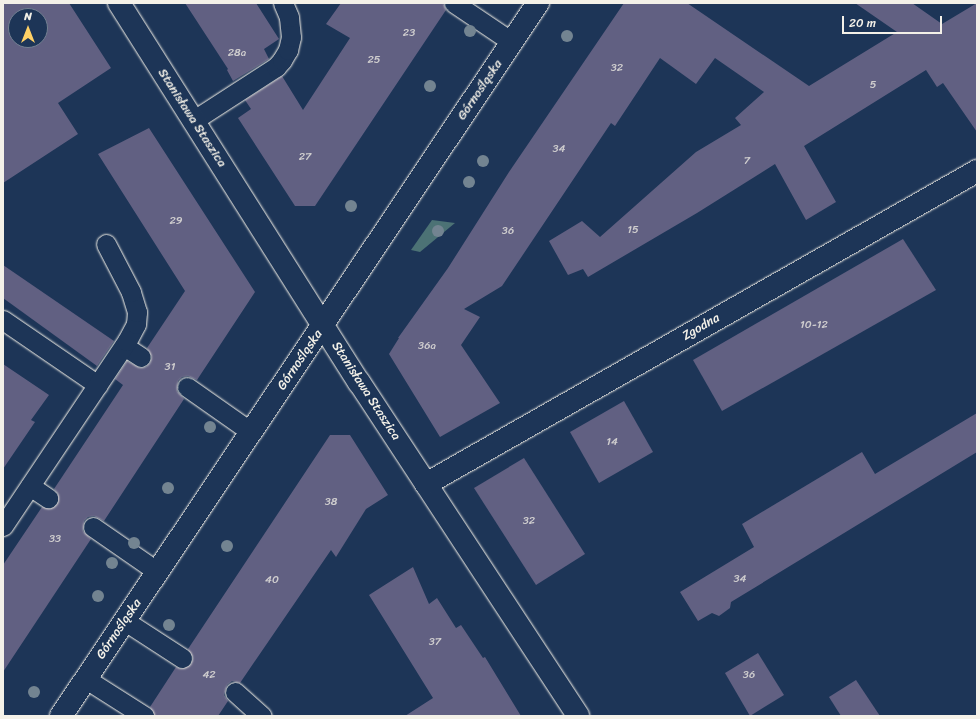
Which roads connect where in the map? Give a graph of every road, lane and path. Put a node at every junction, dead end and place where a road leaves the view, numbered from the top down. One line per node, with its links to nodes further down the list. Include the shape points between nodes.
1 (119, 3): 6 (street, Stanisława Staszica)
2 (283, 3): 6 (lane, via 289,17 291,37 282,60 276,67)
3 (454, 3): 5 (lane)
4 (538, 3): 5 (street, Górnośląska)
5 (512, 42): 10 (street, Górnośląska)
6 (194, 120): 10 (street, Stanisława Staszica)
7 (977, 170): 16 (street, Zgodna)
8 (106, 244): 11 (lane, via 131,292 137,312 136,324)
9 (3, 320): 13 (lane)
10 (323, 324): 15 (street, Górnośląska); 16 (street, Stanisława Staszica)
11 (124, 346): 12 (lane); 13 (lane)
12 (141, 357)
13 (98, 385): 17 (lane)
14 (187, 387): 15 (lane)
15 (251, 432): 21 (street, Górnośląska)
16 (426, 484): 29 (street, Stanisława Staszica)
17 (30, 486): 18 (lane); 19 (lane)
18 (48, 498)
19 (3, 526)
20 (93, 527): 21 (lane)
21 (158, 572): 22 (street, Górnośląska)
22 (125, 621): 23 (lane); 24 (street, Górnośląska)
23 (182, 658)
24 (86, 679): 26 (street, Górnośląska); 27 (lane)
25 (234, 692): 28 (lane)
26 (61, 716)
27 (144, 716)
28 (262, 716)
29 (578, 716)

